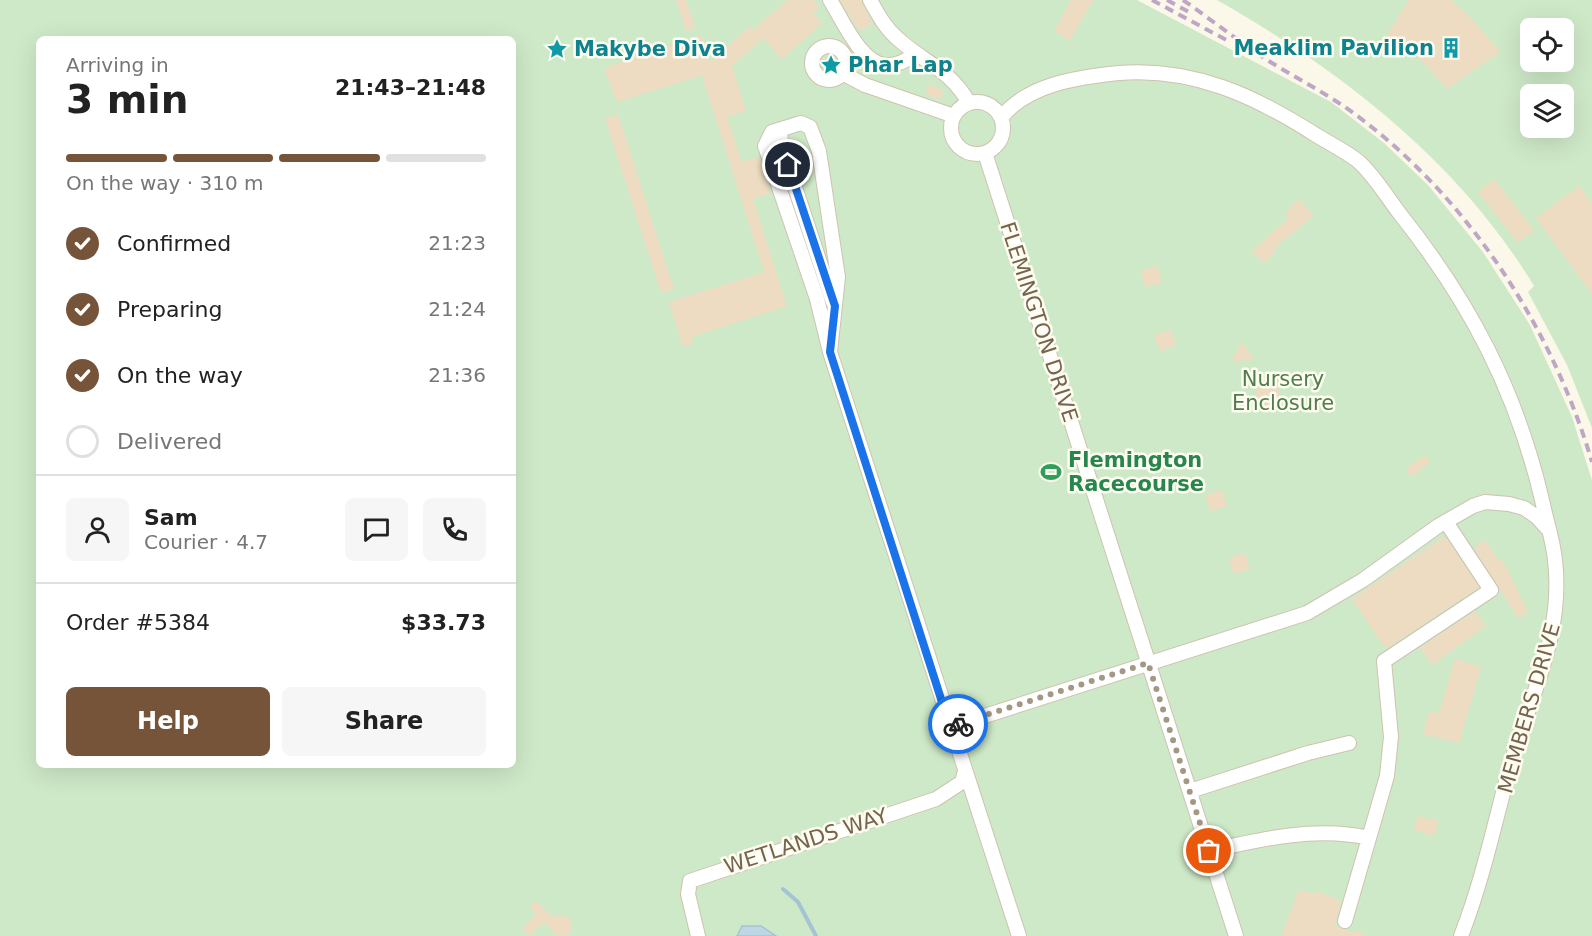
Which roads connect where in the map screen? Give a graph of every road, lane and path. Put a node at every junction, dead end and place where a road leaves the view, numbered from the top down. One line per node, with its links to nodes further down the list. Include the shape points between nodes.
1 (831, 0): 3 (lane, via 851,35 874,62 893,65)
2 (870, 0): 3 (lane, via 885,27)
3 (916, 54): 5 (lane, via 952,77)
4 (842, 73): 6 (lane)
5 (969, 103): 6 (lane); 7 (lane, via 991,106)
6 (954, 116): 9 (lane, via 951,132 958,146 971,153)
7 (1001, 118): 9 (lane, via 1002,135 993,149); 13 (lane, MEMBERS DRIVE, via 1016,102 1044,88 1114,74 1154,71 1216,84 1273,107 1359,162 1461,297 1516,411)
8 (780, 130): 10 (lane, via 781,145); 10 (lane, via 801,123 810,127 819,151 838,277); 11 (lane, via 772,132 765,146 817,299)
9 (985, 153): 14 (lane, FLEMINGTON DRIVE)
10 (835, 306): 11 (lane)
11 (830, 352): 15 (lane)
12 (1446, 522): 13 (lane, via 1473,506 1497,502 1524,508); 14 (lane, via 1380,569 1307,613); 19 (lane, via 1491,590 1384,661 1391,737 1387,776)
13 (1549, 531): 25 (lane, MEMBERS DRIVE, via 1555,557 1557,601 1546,664 1510,768 1484,870)
14 (1148, 663): 15 (lane); 18 (lane, FLEMINGTON DRIVE)
15 (950, 727): 17 (lane)
16 (1349, 743): 18 (lane)
17 (965, 771): 22 (lane, WETLANDS WAY, via 962,782 936,799 690,881 688,894); 23 (lane)
18 (1190, 791): 20 (lane, FLEMINGTON DRIVE)
19 (1369, 838): 20 (lane, via 1316,834 1246,842); 21 (lane)
20 (1209, 851): 24 (lane, FLEMINGTON DRIVE)
21 (1345, 921)
22 (698, 936)
23 (1018, 936)
24 (1236, 936)
25 (1461, 936)

